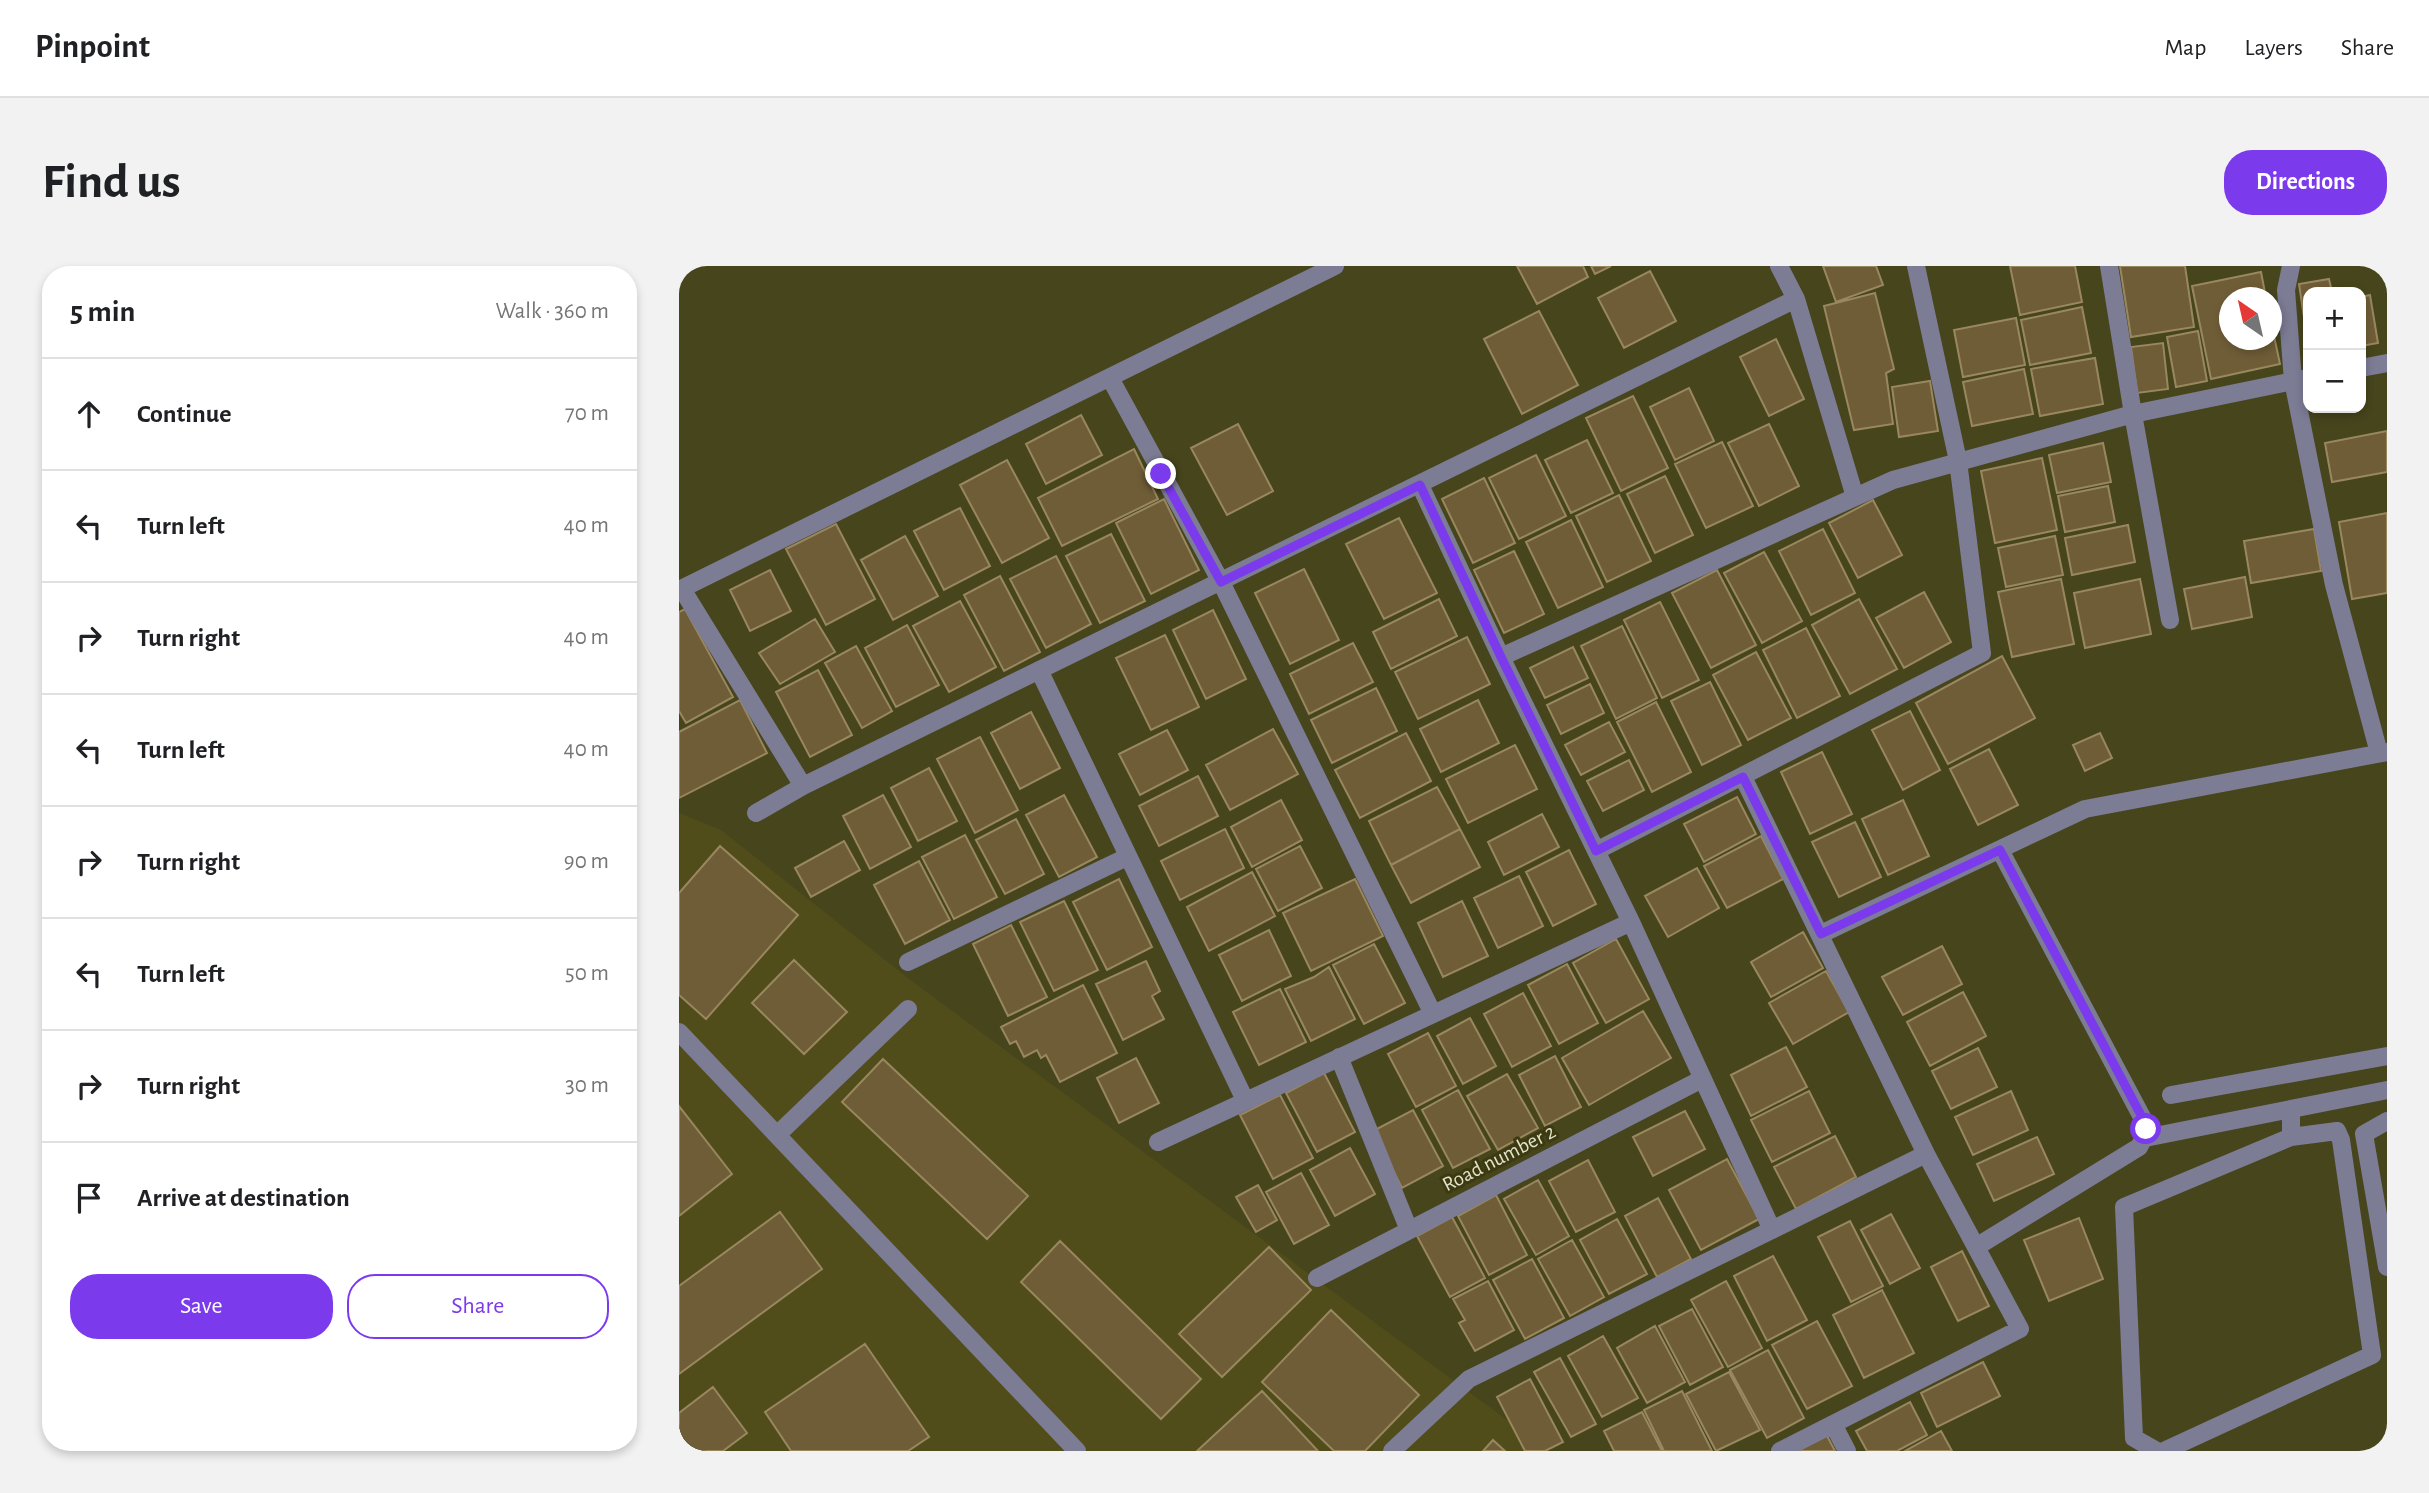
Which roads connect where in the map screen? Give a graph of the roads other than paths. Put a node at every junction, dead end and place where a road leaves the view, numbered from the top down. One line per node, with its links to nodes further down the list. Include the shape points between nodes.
1 (1335, 266): 9 (street)
2 (1779, 266): 6 (street)
3 (1916, 266): 12 (street)
4 (2109, 266): 11 (street)
5 (2291, 266): 10 (street, via 2286,289)
6 (1796, 299): 13 (street); 14 (street)
7 (2387, 363): 8 (street)
8 (2366, 367)
9 (1110, 378): 15 (street); 16 (street)
10 (2300, 379): 11 (street); 20 (street, via 2334,585)
11 (2133, 414): 12 (street); 17 (street)
12 (1958, 461): 14 (street, via 1893,480); 21 (street, via 1982,653)
13 (1420, 485): 15 (street); 18 (street)
14 (1855, 497): 18 (street)
15 (1221, 582): 19 (street); 31 (street)
16 (680, 589): 22 (street)
17 (2170, 620)
18 (1501, 657): 25 (street)
19 (1039, 670): 22 (street); 26 (street)
20 (2383, 753): 24 (street, via 2085,809)
21 (1743, 777): 25 (street); 28 (street)
22 (803, 786): 23 (street)
23 (756, 813)
24 (2000, 850): 28 (street); 43 (street, via 2143,1119)
25 (1596, 851): 27 (street)
26 (1127, 857): 29 (street); 38 (street)
27 (1631, 922): 31 (street); 35 (street)
28 (1821, 934): 45 (street)
29 (908, 962)
30 (908, 1009): 41 (street)
31 (1433, 1014): 34 (street)
32 (679, 1032): 41 (street)
33 (2387, 1055): 37 (street)
34 (1339, 1057): 38 (street); 46 (street)
35 (1702, 1079): 46 (street, Road number 2); 47 (street)
36 (2387, 1090): 39 (street)
37 (2171, 1095)
38 (1245, 1100): 44 (street)
39 (2291, 1109): 42 (street); 43 (street)
40 (2387, 1121): 49 (street, via 2364,1134)
41 (777, 1135): 52 (street)
42 (2291, 1137): 56 (street, via 2124,1207 2134,1438); 57 (street, via 2337,1131 2341,1140 2372,1355)
43 (2145, 1138): 48 (street, via 2139,1147)
44 (1158, 1142)
45 (1926, 1154): 47 (street); 48 (street)
46 (1409, 1230): 50 (street, Road number 2)
47 (1772, 1230): 53 (street, via 1469,1380)
48 (1976, 1247): 51 (street, via 2020,1329)
49 (2387, 1267)
50 (1317, 1278)
51 (1833, 1423): 54 (street); 55 (street)
52 (1077, 1451)
53 (1392, 1451)
54 (1780, 1451)
55 (1847, 1451)
56 (2157, 1451)
57 (2164, 1451)

